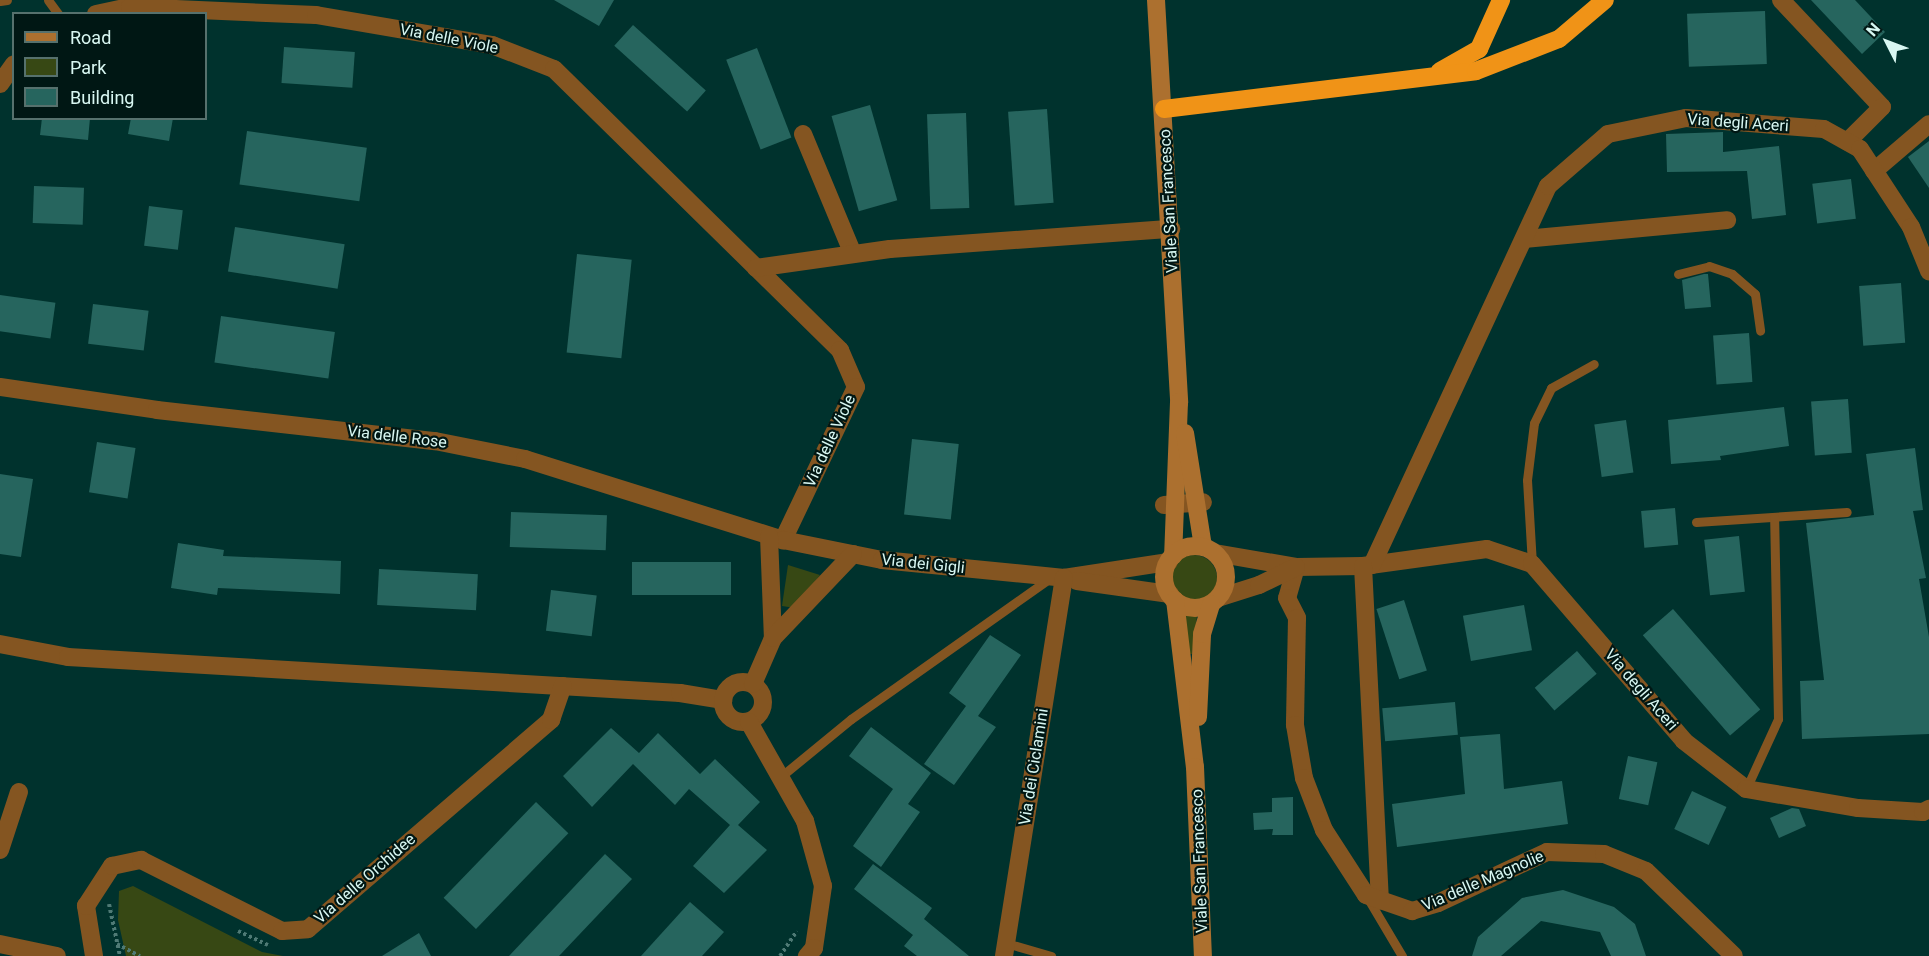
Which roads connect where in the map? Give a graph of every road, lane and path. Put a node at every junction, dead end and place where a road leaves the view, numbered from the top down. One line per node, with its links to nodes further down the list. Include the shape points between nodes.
1 (6, 0): 6 (lane)
2 (1156, 0): 12 (street, Viale San Francesco)
3 (1501, 0): 10 (highway, via 1479,49)
4 (1605, 0): 10 (highway, via 1559,39 1476,71)
5 (1781, 0): 15 (street, via 1882,107)
6 (0, 1)
7 (133, 4): 8 (street, Via delle Viole); 21 (street, Via delle Viole, via 316,15 492,45 554,69)
8 (103, 12)
9 (12, 67): 11 (street)
10 (1434, 75): 12 (highway)
11 (0, 84)
12 (1164, 109): 18 (street, Viale San Francesco)
13 (1929, 124): 16 (street)
14 (803, 134): 20 (street)
15 (1847, 142): 16 (street, Via degli Aceri, via 1860,149); 19 (street, Via degli Aceri, via 1824,129 1686,118 1608,134 1548,186)
16 (1874, 171): 22 (street, Via degli Aceri, via 1911,227)
17 (1727, 220): 19 (street)
18 (1171, 229): 20 (street); 27 (street, Viale San Francesco)
19 (1524, 239): 38 (street, Via degli Aceri)
20 (853, 254): 21 (street)
21 (756, 268): 33 (street, Via delle Viole, via 840,350 856,387)
22 (1929, 271)
23 (1678, 274): 24 (lane, via 1709,266 1732,274 1755,294)
24 (1760, 331)
25 (1594, 364): 37 (lane, via 1551,388 1534,423 1527,480)
26 (0, 387): 33 (street, Via delle Rose, via 157,410 435,441 525,459)
27 (1179, 402): 28 (street, Viale San Francesco); 29 (street, Viale San Francesco)
28 (1200, 503): 29 (street); 34 (street, Viale San Francesco)
29 (1169, 505): 36 (street, Viale San Francesco)
30 (1847, 512): 31 (lane)
31 (1774, 517): 32 (lane); 53 (lane, via 1778,719)
32 (1696, 522)
33 (776, 538): 35 (street, Via dei Gigli); 43 (street)
34 (1209, 550): 36 (street, via 1186,548); 39 (street); 42 (street, via 1226,578)
35 (853, 554): 40 (street, Via dei Gigli); 43 (street)
36 (1171, 559): 40 (street, Via dei Gigli); 41 (street, via 1164,578)
37 (1532, 564): 38 (street, via 1487,549); 53 (street, Via degli Aceri, via 1684,741)
38 (1367, 566): 39 (street); 57 (street)
39 (1296, 567): 42 (street); 57 (street, via 1287,598 1297,618 1295,725 1304,778 1324,830 1349,873)
40 (1058, 578): 41 (street, Via dei Gigli); 52 (lane, via 851,719); 64 (street, Via dei Ciclamini)
41 (1172, 597): 42 (street, via 1193,608); 45 (street, Viale San Francesco)
42 (1214, 601): 46 (street, Viale San Francesco, via 1202,634)
43 (773, 638): 47 (street)
44 (0, 644): 48 (street, via 68,657)
45 (1177, 659): 46 (street); 51 (street, Viale San Francesco)
46 (1205, 659): 51 (street, Viale San Francesco)
47 (753, 684): 49 (street, via 734,684); 50 (street, via 763,695 763,708)
48 (563, 686): 49 (street, via 680,693); 66 (street, Via delle Orchidee, via 550,720 308,928 282,931 141,860 112,866 86,906)
49 (723, 700): 50 (street, via 730,718)
50 (749, 722): 52 (street)
51 (1195, 767): 72 (street, Viale San Francesco)
52 (779, 778): 70 (street, via 805,821 823,886 814,948)
53 (1746, 789): 55 (street, Via degli Aceri, via 1858,808 1923,812)
54 (19, 792): 56 (street)
55 (1929, 809)
56 (0, 850)
57 (1373, 898): 73 (lane); 74 (street, Via delle Magnolie, via 1412,910 1438,903 1547,852 1604,854 1646,872)
58 (110, 899): 62 (path, via 109,916)
59 (233, 928): 63 (path, via 259,944)
60 (798, 930): 69 (path)
61 (0, 944): 65 (street)
62 (117, 944): 67 (path); 68 (path)
63 (276, 946)
64 (1005, 950): 71 (lane)
65 (57, 956)
66 (94, 956)
67 (120, 956)
68 (140, 956)
69 (780, 956)
70 (807, 956)
71 (1051, 956)
72 (1203, 956)
73 (1402, 956)
74 (1734, 956)

